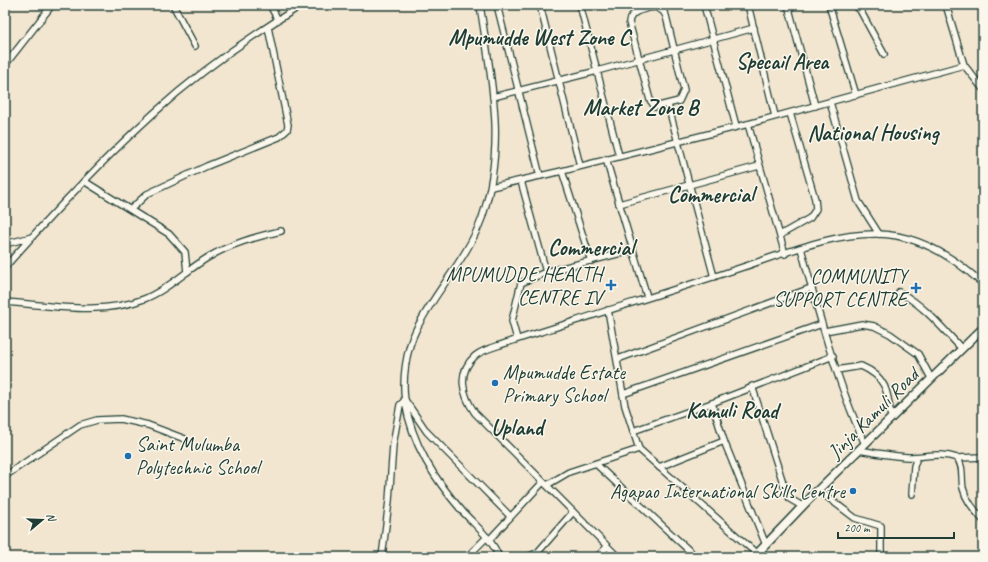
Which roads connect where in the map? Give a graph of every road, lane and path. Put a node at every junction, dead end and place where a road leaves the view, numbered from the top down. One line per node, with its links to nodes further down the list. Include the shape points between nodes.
1 (52, 5): 24 (street)
2 (173, 5): 20 (street)
3 (270, 5): 16 (street)
4 (302, 5): 16 (street)
5 (480, 5): 31 (street)
6 (497, 5): 29 (street)
7 (540, 5): 27 (street)
8 (580, 5): 26 (street)
9 (704, 5): 19 (street)
10 (748, 5): 18 (street)
11 (788, 5): 34 (street)
12 (829, 5): 30 (street)
13 (854, 5): 22 (street, via 860,10)
14 (946, 5): 25 (street)
15 (644, 7): 21 (street, via 655,7 663,11); 23 (street, via 633,13 629,22)
16 (278, 20): 17 (street)
17 (268, 27): 48 (street, via 171,98); 53 (street, via 287,130 279,137 146,194)
18 (754, 28): 19 (street); 38 (street)
19 (713, 39): 21 (street); 40 (street)
20 (195, 46)
21 (675, 50): 23 (street); 33 (street, via 684,94 679,100)
22 (884, 54)
23 (639, 60): 26 (street); 33 (street, via 652,105)
24 (5, 65)
25 (964, 65): 28 (street); 30 (street)
26 (597, 71): 27 (street); 42 (street)
27 (559, 80): 29 (street); 44 (street)
28 (983, 89)
29 (518, 90): 31 (street); 47 (street)
30 (856, 95): 32 (street)
31 (493, 97): 51 (street, via 496,125)
32 (830, 102): 34 (street); 55 (street, via 858,201)
33 (668, 105): 41 (street)
34 (816, 106): 36 (street)
35 (5, 109): 37 (street)
36 (790, 113): 38 (street); 56 (street, via 816,209 810,218)
37 (5, 115)
38 (775, 116): 39 (street)
39 (748, 124): 40 (street); 45 (street)
40 (736, 126): 41 (street)
41 (677, 141): 42 (street); 50 (street)
42 (619, 156): 43 (street)
43 (606, 159): 44 (street); 52 (street)
44 (580, 166): 46 (street)
45 (759, 166): 50 (street); 56 (street)
46 (562, 171): 47 (street); 62 (street)
47 (540, 176): 49 (street)
48 (84, 181): 53 (street); 57 (street)
49 (520, 181): 51 (street); 65 (street)
50 (689, 185): 52 (street); 66 (street)
51 (491, 187): 84 (street, via 482,218 470,245 416,330 409,348)
52 (619, 204): 60 (street)
53 (131, 209): 64 (street, via 169,234 182,248 186,257)
54 (281, 231): 64 (street, via 234,244)
55 (879, 234): 59 (street, via 845,237); 67 (street, via 933,247 949,256)
56 (780, 235): 61 (street)
57 (32, 237): 58 (street); 63 (street)
58 (5, 244)
59 (801, 248): 61 (street); 68 (street)
60 (633, 250): 62 (street); 70 (street)
61 (785, 254): 66 (street)
62 (591, 261): 65 (street)
63 (5, 267)
64 (187, 272): 71 (street, via 151,296 133,303 62,307)
65 (546, 272): 76 (street, via 521,283 512,321)
66 (714, 277): 70 (street)
67 (983, 284)
68 (811, 288): 73 (street); 79 (street)
69 (899, 292): 77 (street, via 927,311)
70 (647, 297): 72 (street)
71 (5, 302)
72 (608, 310): 76 (street); 79 (street)
73 (822, 324): 75 (street); 83 (street)
74 (983, 328): 77 (main road, Jinja Kamuli Road)
75 (825, 331): 78 (street); 81 (street, via 862,324 874,326 918,354)
76 (518, 339): 99 (street, via 475,356 467,365 463,376 463,389 475,413)
77 (962, 349): 81 (main road, Jinja Kamuli Road)
78 (833, 356): 80 (street); 82 (street)
79 (618, 359): 83 (street)
80 (837, 370): 86 (street, via 861,366 884,384); 90 (street)
81 (931, 378): 86 (main road, Jinja Kamuli Road)
82 (752, 386): 85 (street); 102 (street, via 784,486 790,499)
83 (623, 394): 87 (street)
84 (405, 400): 104 (street, via 428,432); 106 (street, via 415,439 430,470); 110 (street, via 400,405 393,445)
85 (712, 403): 87 (street); 89 (street)
86 (891, 418): 90 (main road, Jinja Kamuli Road)
87 (633, 431): 91 (street)
88 (185, 439): 98 (street, via 148,425 121,419 97,420 80,425)
89 (724, 441): 97 (street); 107 (street)
90 (864, 444): 92 (main road, Jinja Kamuli Road)
91 (639, 449): 96 (street); 97 (street)
92 (859, 450): 93 (street); 100 (main road, Jinja Kamuli Road)
93 (917, 457): 95 (street, via 942,454); 101 (street)
94 (983, 457): 95 (street)
95 (957, 458): 105 (street, via 961,464 966,495)
96 (596, 464): 99 (street); 116 (street)
97 (659, 467): 109 (street)
98 (5, 476)
99 (545, 484): 103 (street); 104 (street)
100 (818, 490): 102 (main road, Jinja Kamuli Road); 117 (street, via 856,518 881,526)
101 (912, 494)
102 (802, 506): 107 (main road, Jinja Kamuli Road)
103 (573, 512): 108 (street); 113 (street, via 538,552)
104 (510, 516): 106 (street)
105 (983, 520)
106 (488, 539): 111 (street); 112 (street)
107 (766, 545): 109 (main road, Jinja Kamuli Road)
108 (607, 547): 114 (street); 115 (street)
109 (755, 556)
110 (382, 557)
111 (467, 557)
112 (499, 557)
113 (528, 557)
114 (597, 557)
115 (618, 557)
116 (696, 557)
117 (881, 557)

